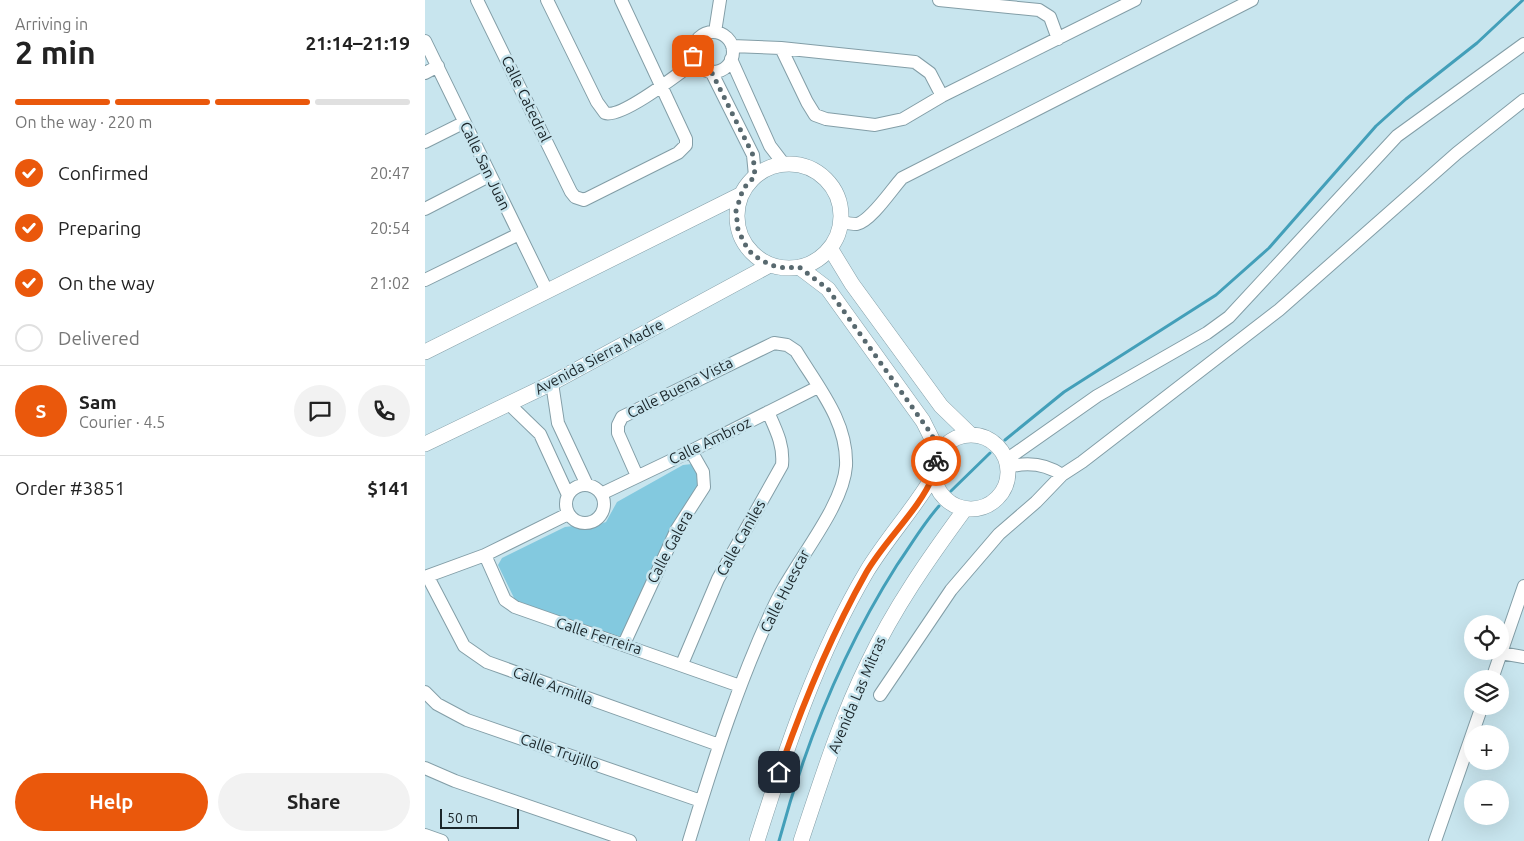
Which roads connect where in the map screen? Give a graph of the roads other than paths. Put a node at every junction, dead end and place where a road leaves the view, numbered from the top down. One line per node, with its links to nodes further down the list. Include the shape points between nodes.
1 (477, 0): 18 (street, Calle Catedral, via 575,197 591,198 678,153 686,145)
2 (547, 0): 18 (street, via 605,113 615,113)
3 (621, 0): 18 (street)
4 (720, 0): 8 (street)
5 (939, 0): 9 (street, via 1039,10 1050,17)
6 (1135, 0): 9 (street)
7 (1252, 0): 30 (street, via 902,178 870,217 862,222)
8 (715, 32): 13 (street, via 726,36); 14 (street, via 698,38 693,50)
9 (1058, 40): 19 (street)
10 (425, 41): 15 (street, Calle San Juan)
11 (1524, 44): 49 (street, via 1397,136 1229,317 1097,396)
12 (781, 48): 13 (street); 19 (street, via 915,62 930,73); 19 (street, via 815,115 826,119 857,124 890,123)
13 (732, 53): 16 (street, via 723,69); 23 (street)
14 (696, 61): 16 (street); 18 (street)
15 (438, 66): 17 (street); 21 (street, Calle San Juan)
16 (711, 71): 24 (street)
17 (425, 73)
18 (662, 87)
19 (942, 96)
20 (1524, 100): 50 (street, via 1457,153 1279,310)
21 (463, 123): 22 (street); 26 (street, Calle San Juan)
22 (425, 142)
23 (770, 146): 24 (street); 25 (street)
24 (753, 155): 27 (street)
25 (783, 164): 27 (street); 30 (street, via 811,168 826,179 840,203)
26 (489, 176): 29 (street); 31 (street, Calle San Juan)
27 (755, 176): 28 (street)
28 (740, 195): 33 (street, via 736,221 741,239 753,255); 36 (street)
29 (425, 209)
30 (841, 222): 32 (street)
31 (519, 234): 35 (street); 36 (street, Calle San Juan)
32 (830, 248): 34 (street, via 816,260); 45 (street, via 852,284 941,406)
33 (770, 265): 34 (street); 39 (street, Avenida Sierra Madre)
34 (799, 267): 48 (street, via 828,289 923,421)
35 (425, 280)
36 (547, 291): 38 (street)
37 (796, 351): 40 (street, Calle Huescar); 52 (street, Calle Buena Vista, via 787,345 769,344 622,417 618,433)
38 (425, 352)
39 (552, 383): 41 (street, Avenida Sierra Madre); 43 (street)
40 (818, 387): 42 (street, Calle Ambroz); 66 (street, Calle Huescar, via 841,426 845,444 844,481 777,600)
41 (509, 404): 44 (street); 46 (street, Avenida Sierra Madre)
42 (768, 412): 47 (street, Calle Ambroz); 65 (street, Calle Caniles, via 780,438 782,465 718,579)
43 (558, 423): 44 (street); 53 (street)
44 (540, 434): 55 (street)
45 (971, 435): 48 (street, via 950,442); 49 (street, via 993,442)
46 (425, 444)
47 (691, 451): 52 (street, Calle Ambroz); 62 (street, Calle Galera, via 703,472 704,487 677,529)
48 (939, 453): 51 (street)
49 (1007, 463): 50 (street, via 1052,468); 56 (street, via 1007,481 995,500 981,508)
50 (1062, 474): 68 (street, via 999,534 951,590)
51 (934, 475): 56 (street, via 943,497); 77 (street, via 867,571 822,659 795,725)
52 (637, 476): 54 (street, Calle Ambroz)
53 (587, 485): 54 (street); 55 (street, via 576,487)
54 (601, 494): 57 (street, via 603,508 595,520 580,523)
55 (568, 495): 57 (street, via 565,501)
56 (965, 509): 78 (street, Avenida Las Mitras, via 941,539 867,663)
57 (568, 514): 58 (street)
58 (485, 555): 59 (street); 62 (street, Calle Ferreira, via 505,600 515,607)
59 (426, 577): 70 (street, Calle Armilla, via 464,646 487,662)
60 (1524, 586): 61 (street)
61 (1509, 630)
62 (624, 644): 65 (street, Calle Ferreira)
63 (1509, 654): 64 (street)
64 (1524, 657)
65 (682, 664): 66 (street, Calle Ferreira)
66 (740, 686): 70 (street, Calle Huescar)
67 (425, 692): 72 (street, Calle Trujillo, via 437,704 467,720)
68 (880, 695)
69 (1479, 715): 79 (street)
70 (719, 745): 72 (street, Calle Huescar)
71 (425, 768): 75 (street)
72 (701, 801): 76 (street, Calle Huescar)
73 (425, 835): 74 (street)
74 (442, 841)
75 (629, 841)
76 (689, 841)
77 (757, 841)
78 (801, 841)
79 (1435, 841)

